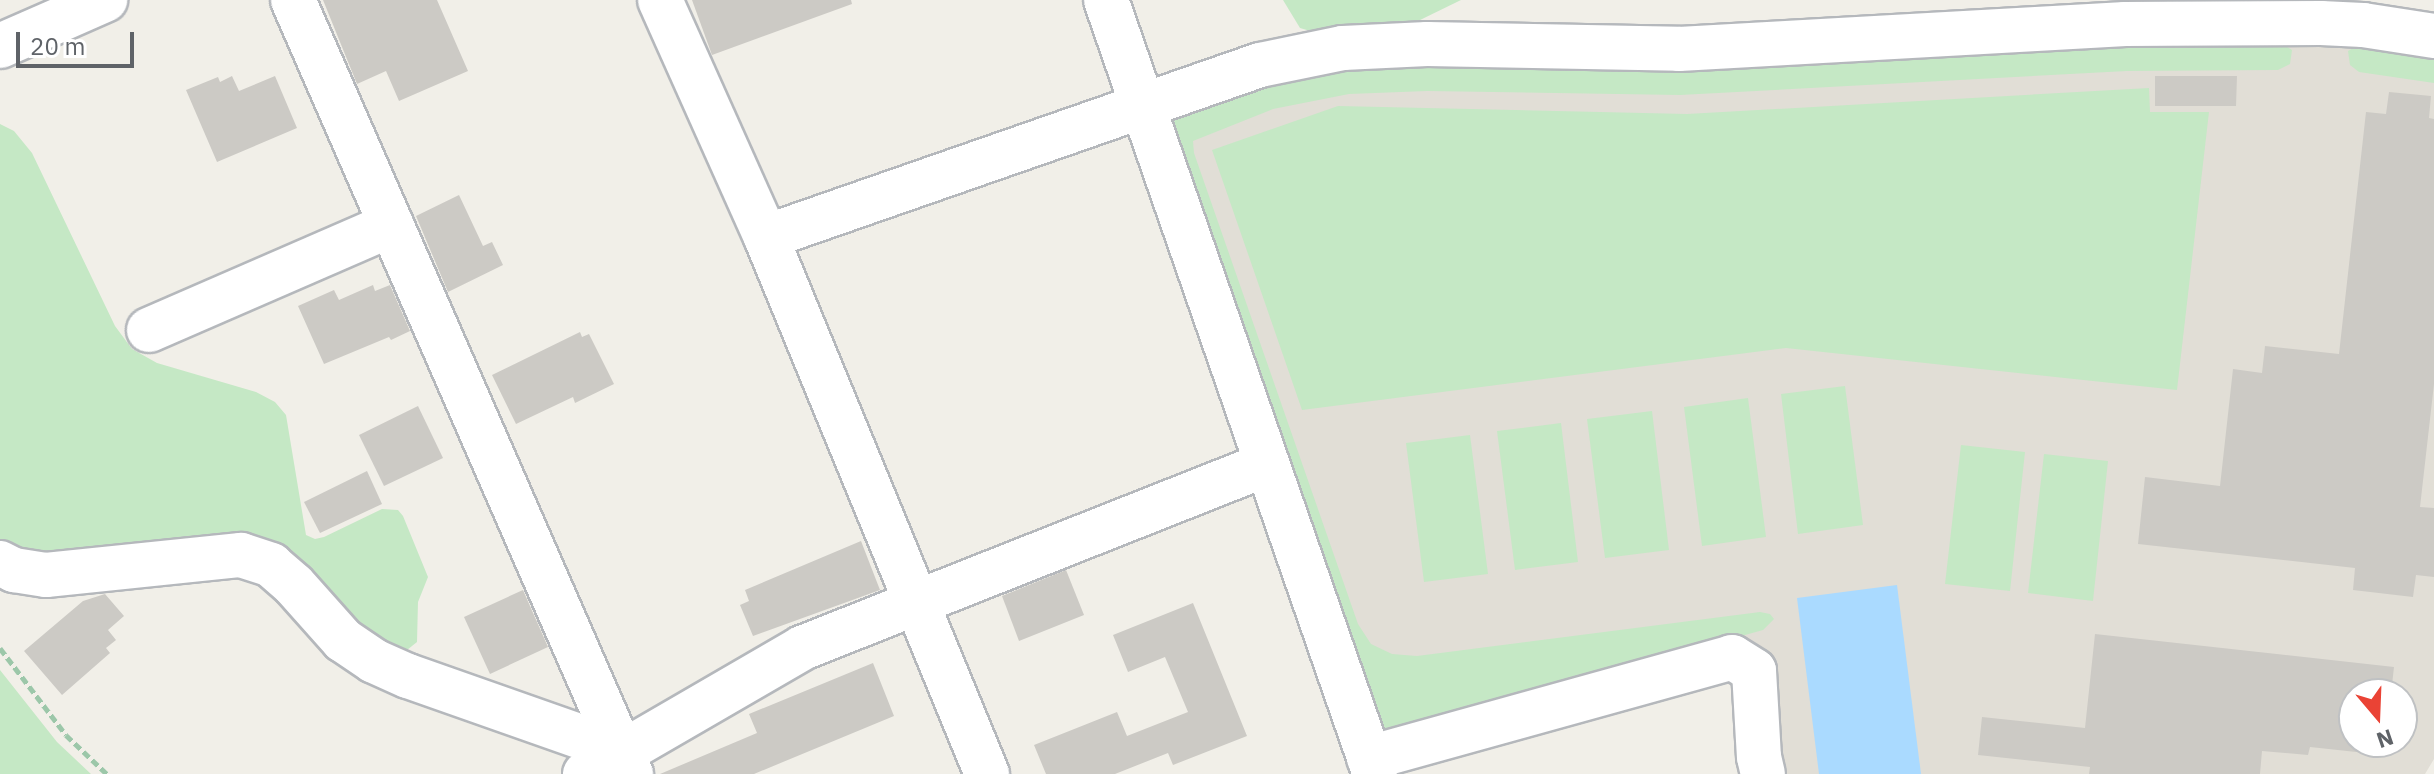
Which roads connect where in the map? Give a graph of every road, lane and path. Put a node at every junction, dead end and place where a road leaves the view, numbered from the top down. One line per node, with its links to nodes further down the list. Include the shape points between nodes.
1 (105, 0): 6 (street)
2 (293, 0): 8 (street)
3 (660, 0): 9 (street)
4 (1106, 0): 7 (street)
5 (2434, 36): 7 (street, via 2321,23 2140,24 1679,49 1385,45 1260,65)
6 (0, 46)
7 (1142, 105): 9 (street); 11 (street)
8 (391, 225): 10 (street); 15 (street)
9 (766, 237): 13 (street)
10 (149, 330)
11 (1267, 464): 13 (street); 16 (street)
12 (0, 563): 15 (street, via 46,575 241,555 271,565 343,640 374,661)
13 (917, 603): 15 (street, via 802,648); 19 (street)
14 (0, 648): 17 (path, via 66,735)
15 (627, 763): 18 (street)
16 (1372, 766): 20 (street, via 1732,657 1754,671)
17 (107, 774)
18 (585, 774)
19 (987, 774)
20 (1763, 774)

